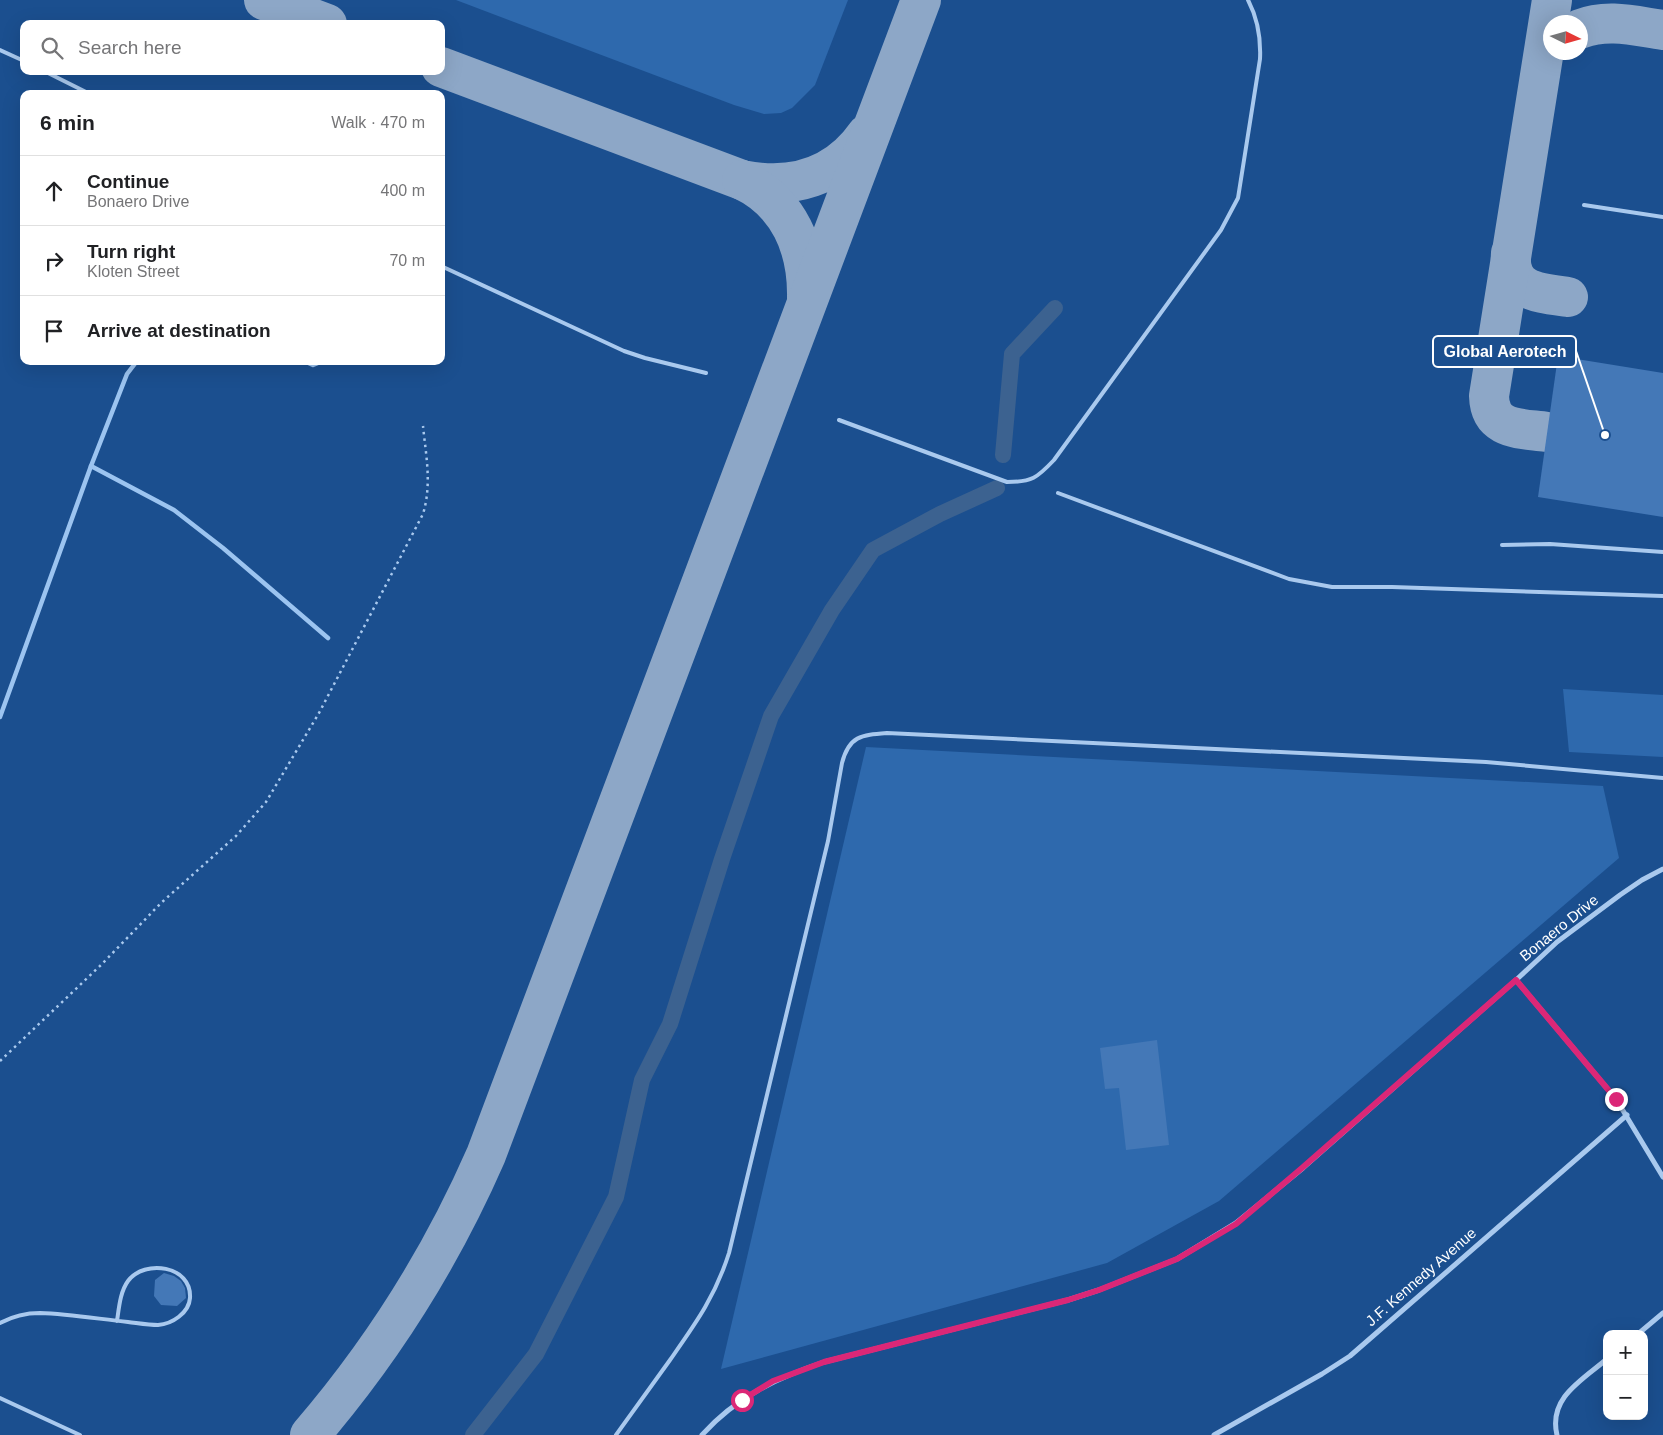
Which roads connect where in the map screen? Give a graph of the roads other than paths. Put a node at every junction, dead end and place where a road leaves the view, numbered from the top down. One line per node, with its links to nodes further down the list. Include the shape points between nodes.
1 (1248, 0): 10 (lane, via 1258,26 1260,59 1234,206 1215,238 1048,466 1024,482 1007,482)
2 (0, 50): 3 (lane)
3 (20, 59)
4 (52, 75): 5 (lane)
5 (82, 90)
6 (1584, 205): 7 (lane)
7 (1663, 217)
8 (445, 268): 9 (lane, via 624,351)
9 (706, 373)
10 (839, 420)
11 (1058, 493): 14 (lane, via 1281,576 1332,588)
12 (1502, 545): 13 (lane, via 1550,544)
13 (1663, 552)
14 (1663, 596)
15 (1663, 778): 27 (lane, via 1486,762 896,734 868,734 851,742 845,750 828,841 722,1276 698,1320)
16 (1663, 868): 17 (street, Bonaero Drive, via 1627,890 1557,942)
17 (1516, 980): 18 (street); 28 (street, Bonaero Drive, via 1236,1224 1177,1259 1084,1296 800,1370 773,1381 742,1400)
18 (1627, 1115): 19 (street); 29 (street, J.F. Kennedy Avenue, via 1350,1356)
19 (1663, 1177)
20 (1663, 1313): 23 (street)
21 (117, 1321): 21 (lane, via 168,1323 185,1312 190,1301 188,1283 174,1271 139,1272 127,1282); 22 (lane, via 36,1314 19,1315)
22 (0, 1323)
23 (1643, 1330)
24 (1603, 1362): 30 (street, via 1560,1403 1556,1414)
25 (0, 1398): 26 (lane)
26 (80, 1435)
27 (616, 1435)
28 (702, 1435)
29 (1214, 1435)
30 (1557, 1435)

